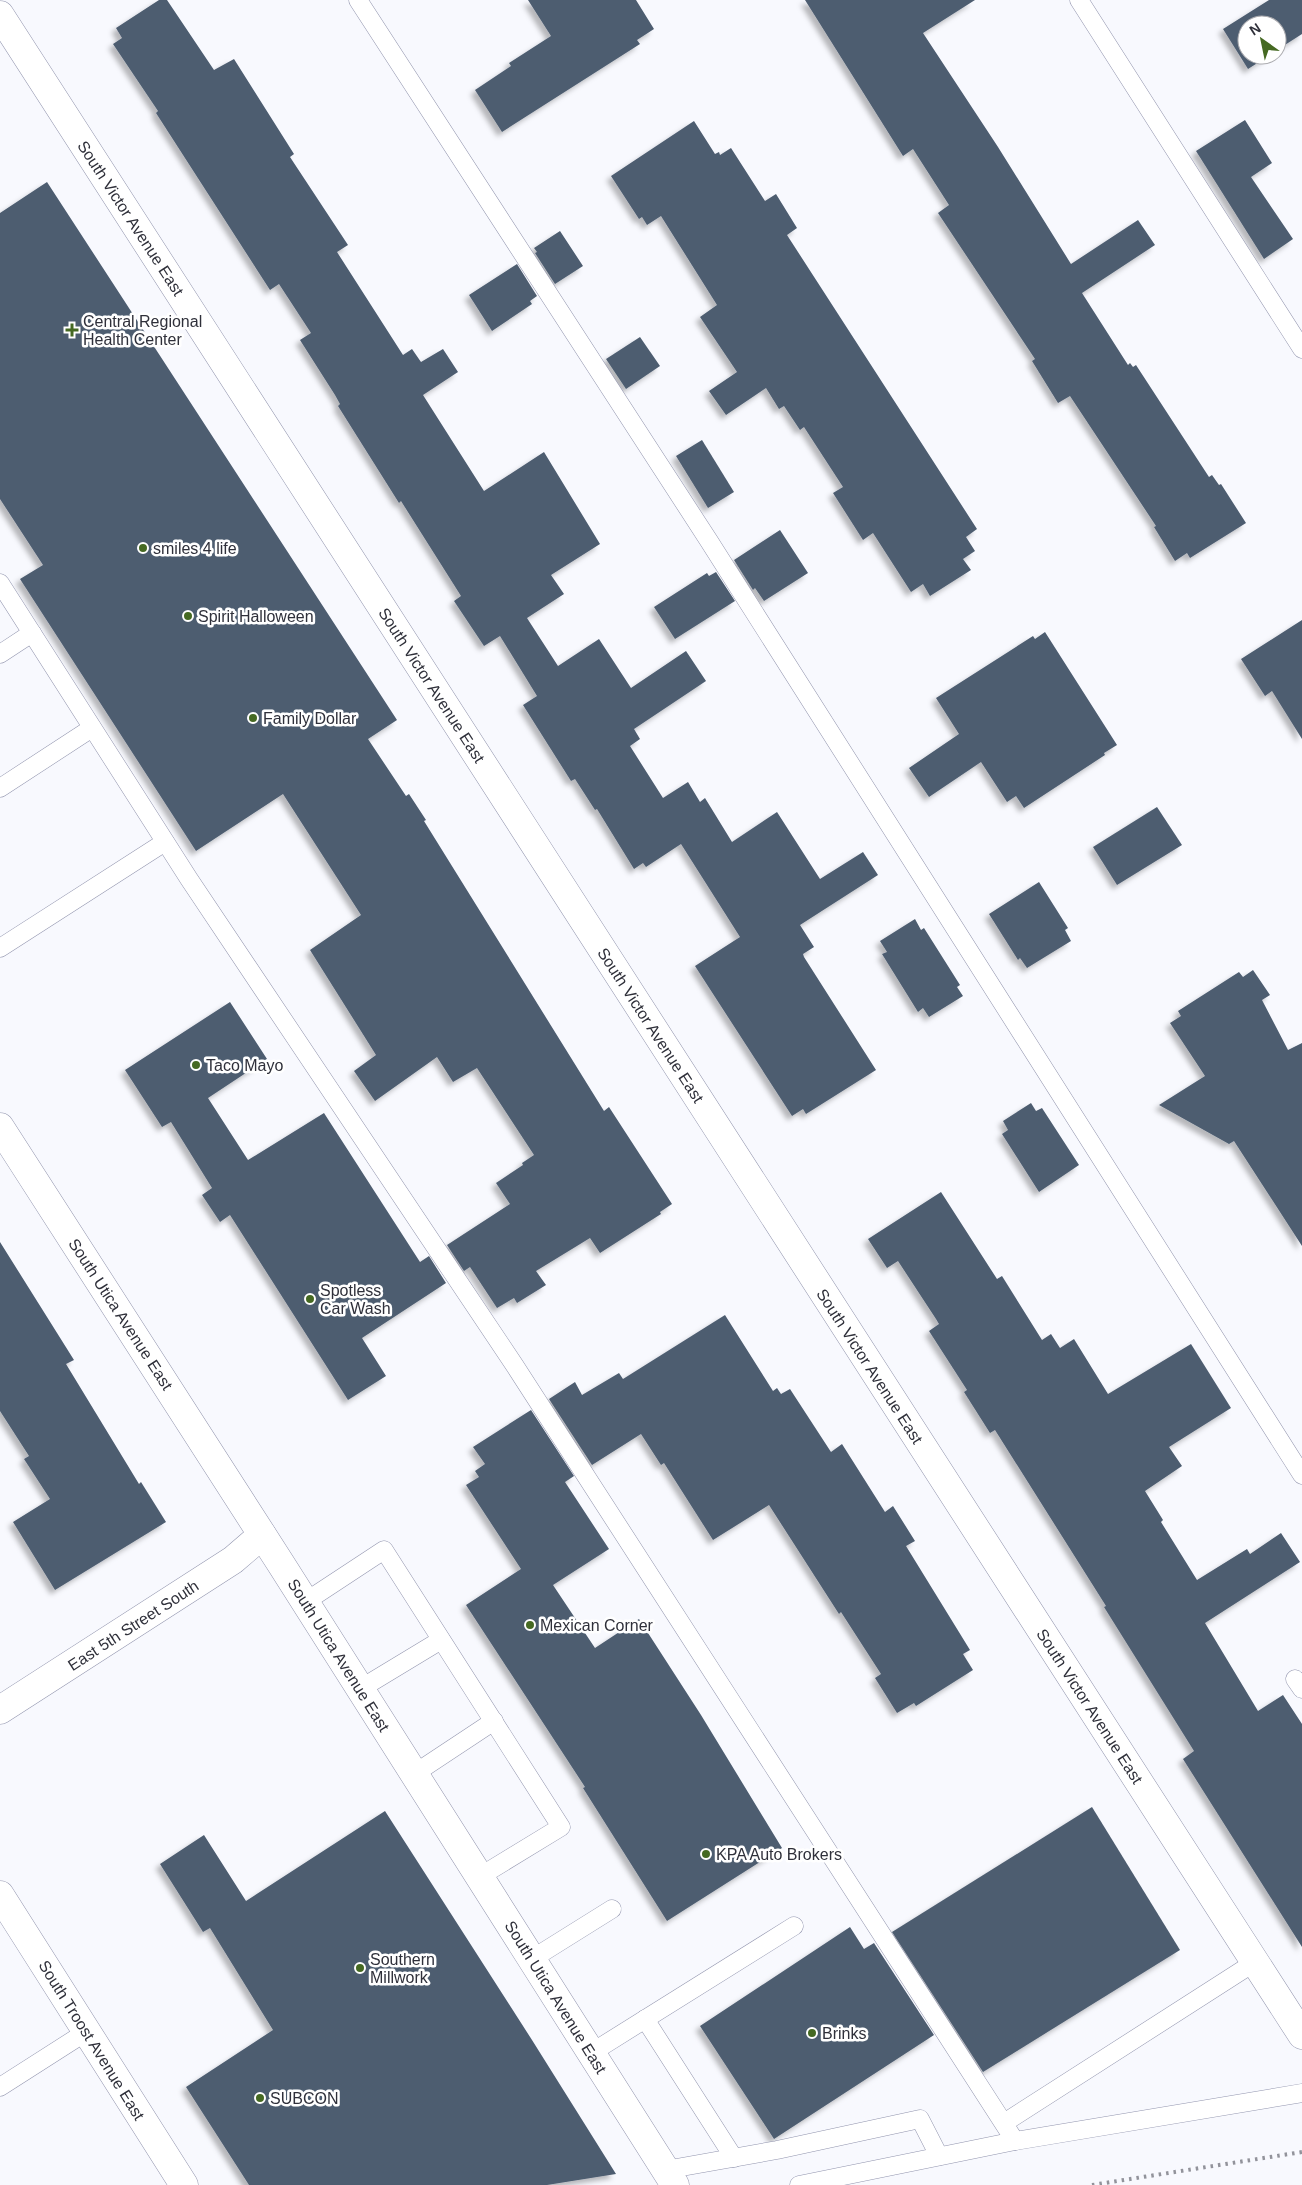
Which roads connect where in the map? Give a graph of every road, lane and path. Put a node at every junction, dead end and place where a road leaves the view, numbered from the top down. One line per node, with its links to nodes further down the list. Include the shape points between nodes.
1 (358, 0): 13 (lane, via 714,550)
2 (1079, 0): 4 (lane)
3 (0, 15): 26 (street, South Victor Avenue East)
4 (1302, 349)
5 (0, 583): 6 (lane)
6 (32, 633): 7 (lane); 8 (lane)
7 (0, 654)
8 (92, 728): 9 (lane); 10 (lane)
9 (0, 788)
10 (165, 842): 11 (lane); 33 (lane, via 515,1366)
11 (0, 948)
12 (0, 1127): 14 (street, South Utica Avenue East)
13 (1302, 1475)
14 (262, 1536): 15 (street, South Utica Avenue East); 18 (street, East 5th Street South, via 233,1560)
15 (305, 1602): 16 (lane, via 384,1550); 17 (street, South Utica Avenue East)
16 (442, 1640): 17 (lane); 19 (lane)
17 (360, 1689): 20 (street, South Utica Avenue East)
18 (0, 1710)
19 (494, 1721): 20 (lane); 21 (lane, via 561,1827)
20 (414, 1774): 21 (street, South Utica Avenue East)
21 (479, 1877): 25 (street, South Utica Avenue East)
22 (0, 1895): 28 (street, South Troost Avenue East)
23 (612, 1909): 25 (lane)
24 (794, 1926): 27 (lane)
25 (532, 1959): 30 (street, South Utica Avenue East)
26 (1255, 1962): 29 (street, South Victor Avenue East); 33 (lane)
27 (645, 2019): 30 (lane); 36 (lane)
28 (86, 2032): 31 (lane); 38 (street, South Troost Avenue East)
29 (1302, 2035)
30 (591, 2053): 37 (street, South Utica Avenue East)
31 (0, 2087)
32 (1302, 2094): 34 (lane)
33 (1004, 2123): 34 (lane)
34 (1015, 2140): 35 (lane)
35 (939, 2156): 36 (lane, via 920,2119); 39 (lane)
36 (734, 2158): 37 (lane)
37 (672, 2181)
38 (184, 2185)
39 (799, 2185)

